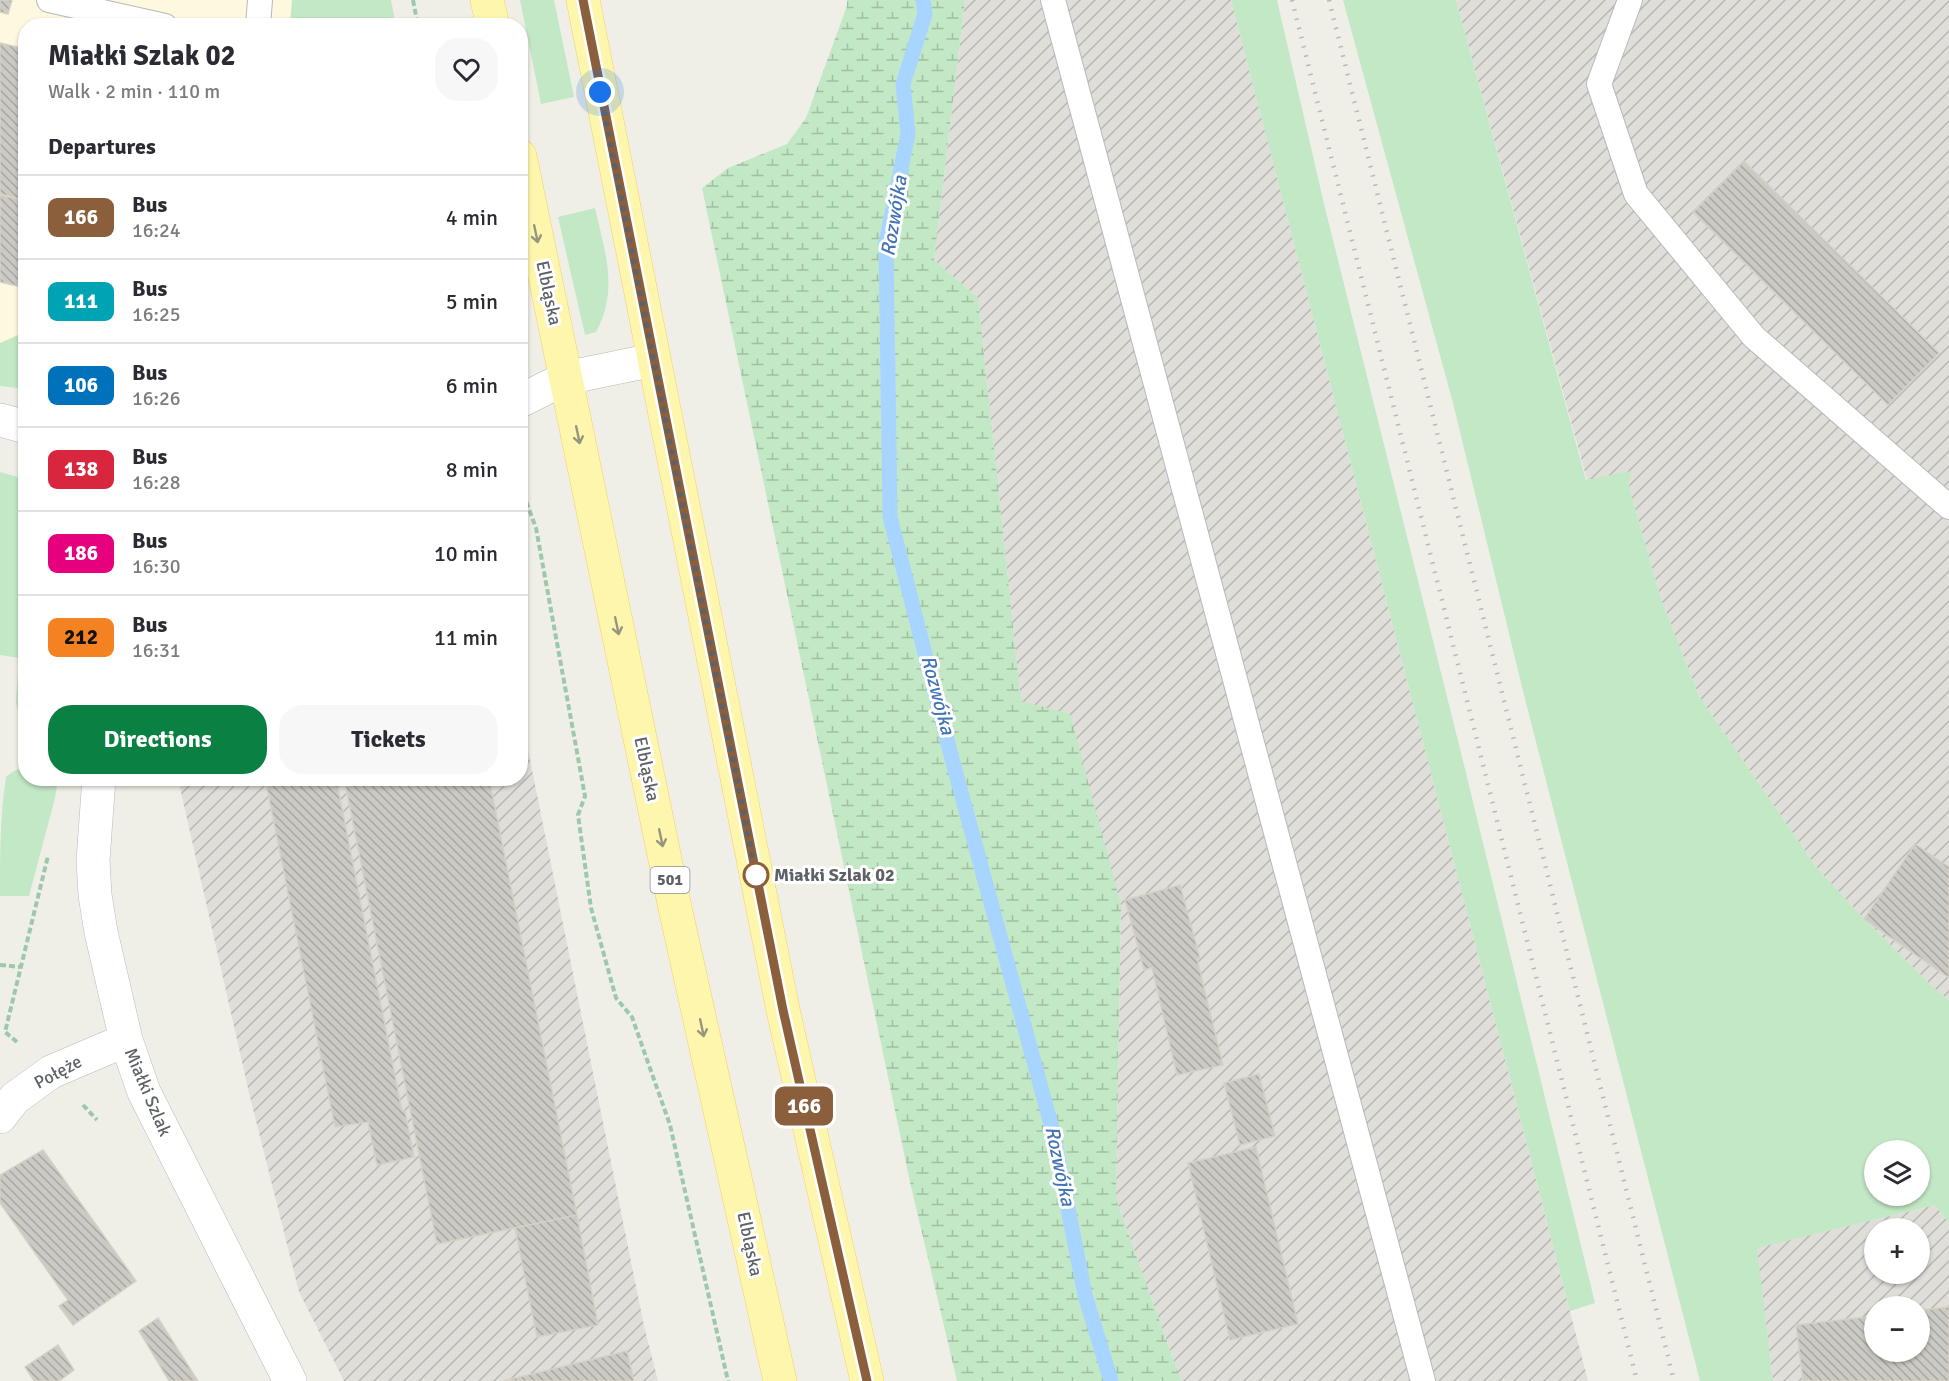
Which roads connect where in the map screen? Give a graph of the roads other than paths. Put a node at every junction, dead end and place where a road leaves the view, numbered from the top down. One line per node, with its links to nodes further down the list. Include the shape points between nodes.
1 (49, 0): 7 (lane)
2 (260, 0): 8 (lane)
3 (487, 0): 9 (main road)
4 (583, 0): 11 (main road)
5 (1053, 0): 24 (lane)
6 (1630, 0): 17 (lane, via 1599,84 1635,194 1754,337)
7 (129, 18)
8 (259, 18)
9 (491, 18)
10 (528, 195): 13 (main road, Elbląska / 501, one-way to 13)
11 (653, 360): 13 (street); 23 (main road, via 783,1010)
12 (528, 376): 13 (street)
13 (566, 378): 14 (street); 22 (main road, Elbląska / 501, one-way to 22, via 674,903)
14 (528, 397)
15 (0, 420): 16 (street)
16 (18, 425)
17 (1949, 507)
18 (98, 786): 19 (street, Miałki Szlak, via 93,860 96,896)
19 (126, 1040): 20 (street, Połęże, via 51,1072 15,1098); 21 (street, Miałki Szlak, via 144,1092)
20 (0, 1117)
21 (290, 1381)
22 (780, 1381)
23 (867, 1381)
24 (1423, 1381)

